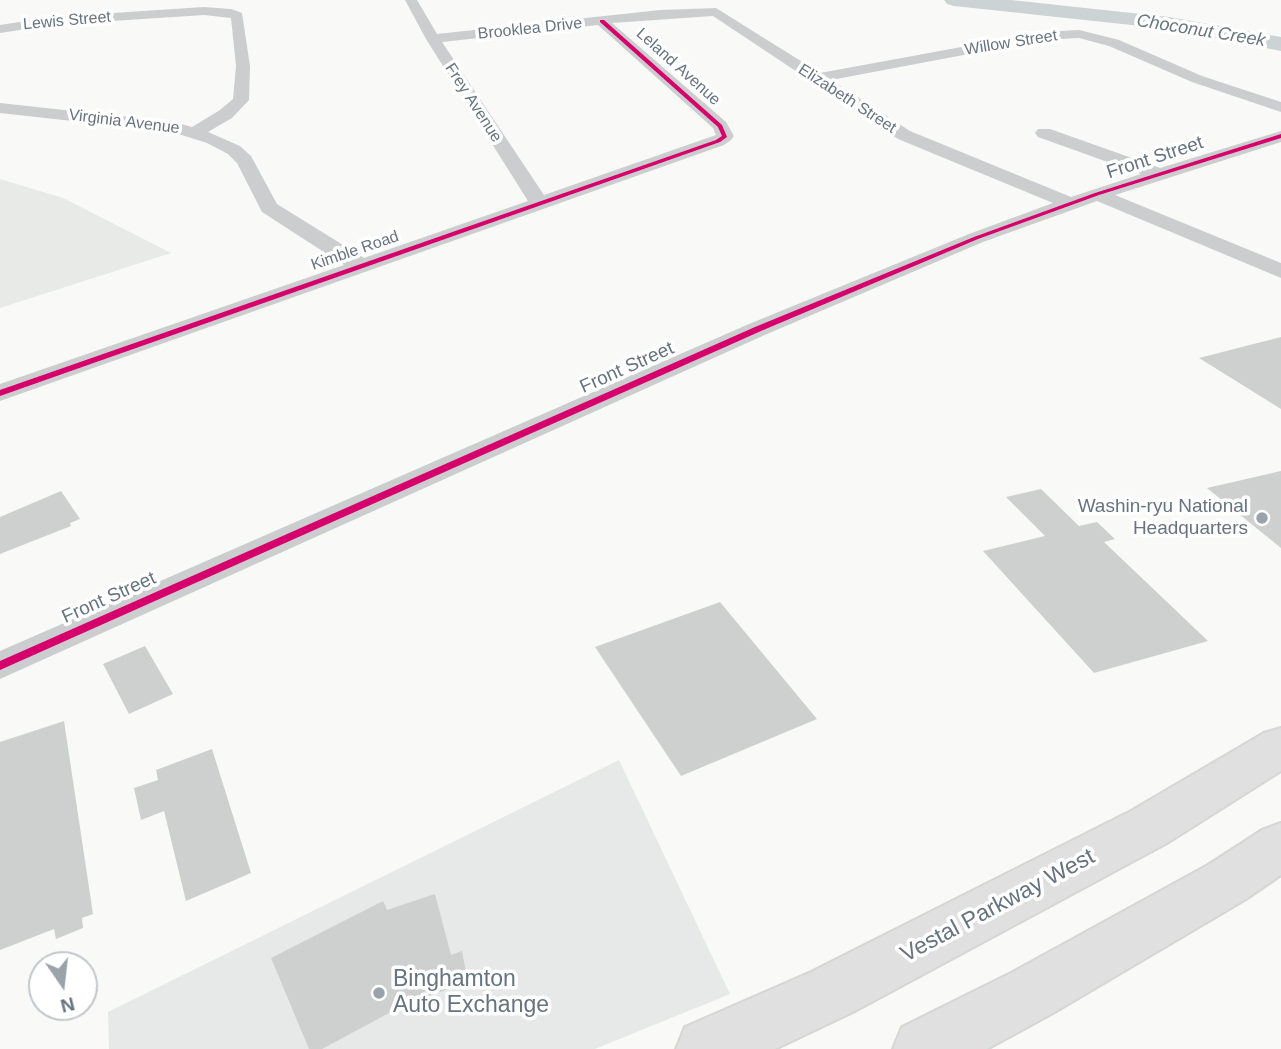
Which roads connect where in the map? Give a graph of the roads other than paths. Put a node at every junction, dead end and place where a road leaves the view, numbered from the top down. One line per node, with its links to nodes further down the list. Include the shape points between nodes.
1 (411, 0): 5 (street, Frey Avenue)
2 (710, 11): 3 (street, Brooklea Drive); 6 (street, Elizabeth Street)
3 (602, 21): 5 (street, Brooklea Drive); 11 (street, Leland Avenue, via 720,126 724,136)
4 (0, 29): 9 (street, Lewis Street, via 51,21 219,11 237,16 243,66 241,100)
5 (433, 40): 15 (street, Frey Avenue)
6 (816, 79): 8 (street, Willow Street, via 1042,36 1079,34); 16 (street, Elizabeth Street, via 904,135)
7 (0, 107): 9 (street, Virginia Avenue, via 138,121)
8 (1281, 107)
9 (196, 132): 17 (street, Virginia Avenue, via 245,159 269,208)
10 (1044, 133): 13 (street)
11 (720, 140): 15 (street, Kimble Road)
12 (1275, 142): 13 (street, Front Street)
13 (1159, 174): 14 (street, Front Street)
14 (1097, 194): 16 (street, Front Street); 18 (street)
15 (539, 203): 17 (street, Kimble Road)
16 (1071, 204): 20 (street, Front Street, via 976,238 758,329)
17 (361, 265): 19 (street, Kimble Road)
18 (1281, 271)
19 (0, 393)
20 (0, 666)
21 (1281, 747): 23 (main road, Vestal Parkway West, via 1136,834 832,992)
22 (1281, 846): 24 (main road, via 1227,883)
23 (707, 1049)
24 (923, 1049)

